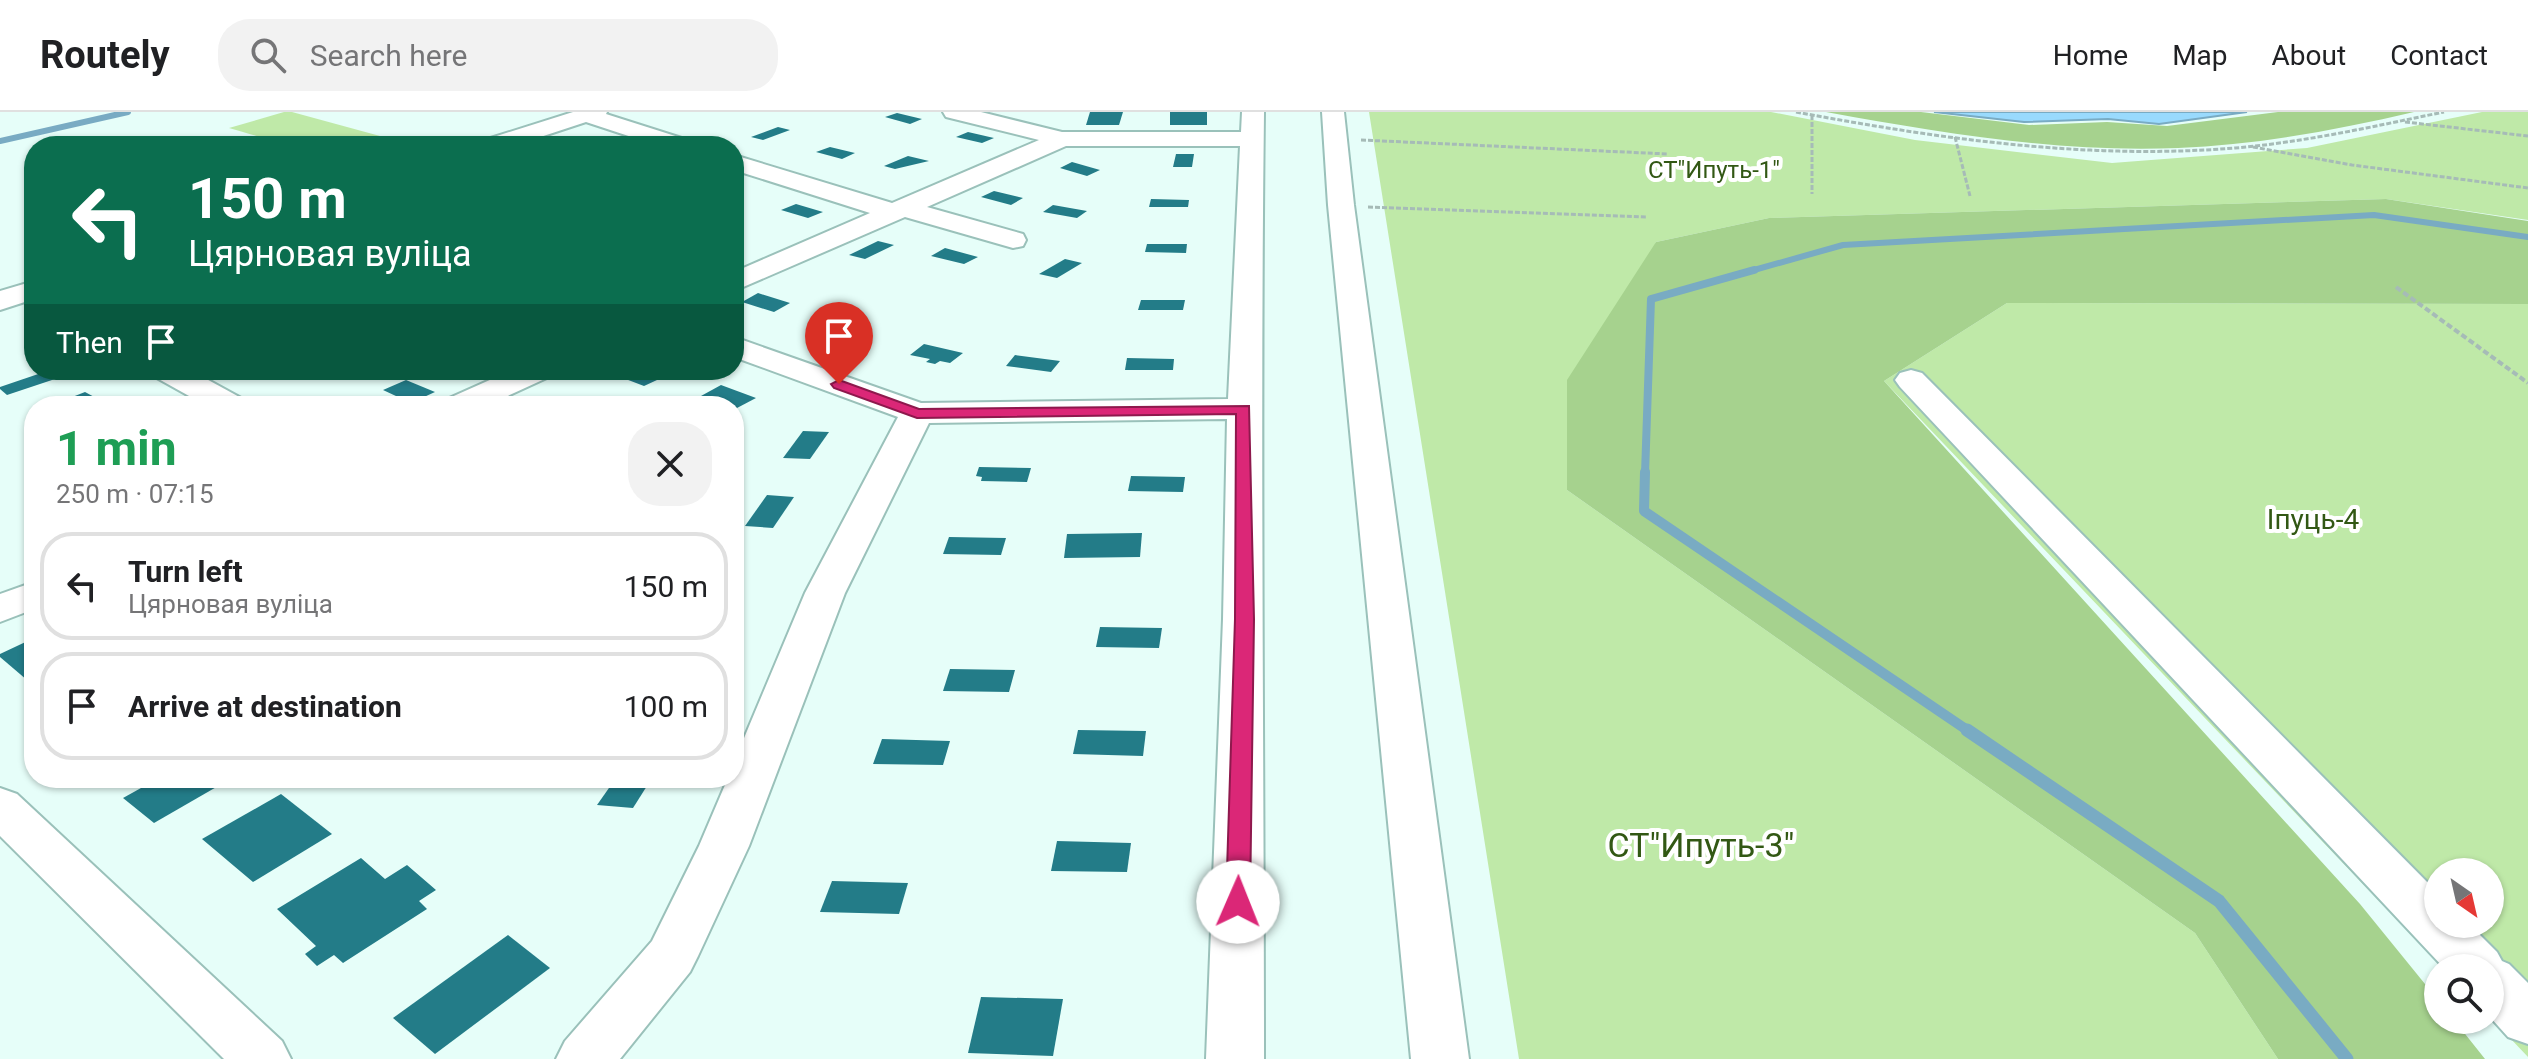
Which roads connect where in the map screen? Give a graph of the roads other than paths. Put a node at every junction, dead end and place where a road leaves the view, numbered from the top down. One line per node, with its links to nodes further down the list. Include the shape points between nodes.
1 (954, 112): 7 (street)
2 (591, 114): 5 (street); 6 (street)
3 (1252, 125): 7 (street); 18 (street)
4 (1334, 126): 29 (street)
5 (521, 136)
6 (654, 136)
7 (1062, 139): 9 (street)
8 (744, 165): 9 (street)
9 (898, 210): 10 (street); 11 (street)
10 (1013, 240)
11 (744, 278)
12 (744, 350): 19 (street)
13 (184, 380): 16 (street)
14 (516, 380): 17 (street)
15 (1911, 380): 23 (street)
16 (213, 396)
17 (481, 396)
18 (1244, 409): 19 (street); 28 (street)
19 (917, 413): 27 (street, via 825,593 724,846 671,956)
20 (24, 598): 21 (street)
21 (0, 609)
22 (0, 806): 26 (street)
23 (2464, 954)
24 (2504, 995): 25 (street)
25 (2528, 1020)
26 (262, 1059)
27 (585, 1059)
28 (1235, 1059)
29 (1440, 1059)

